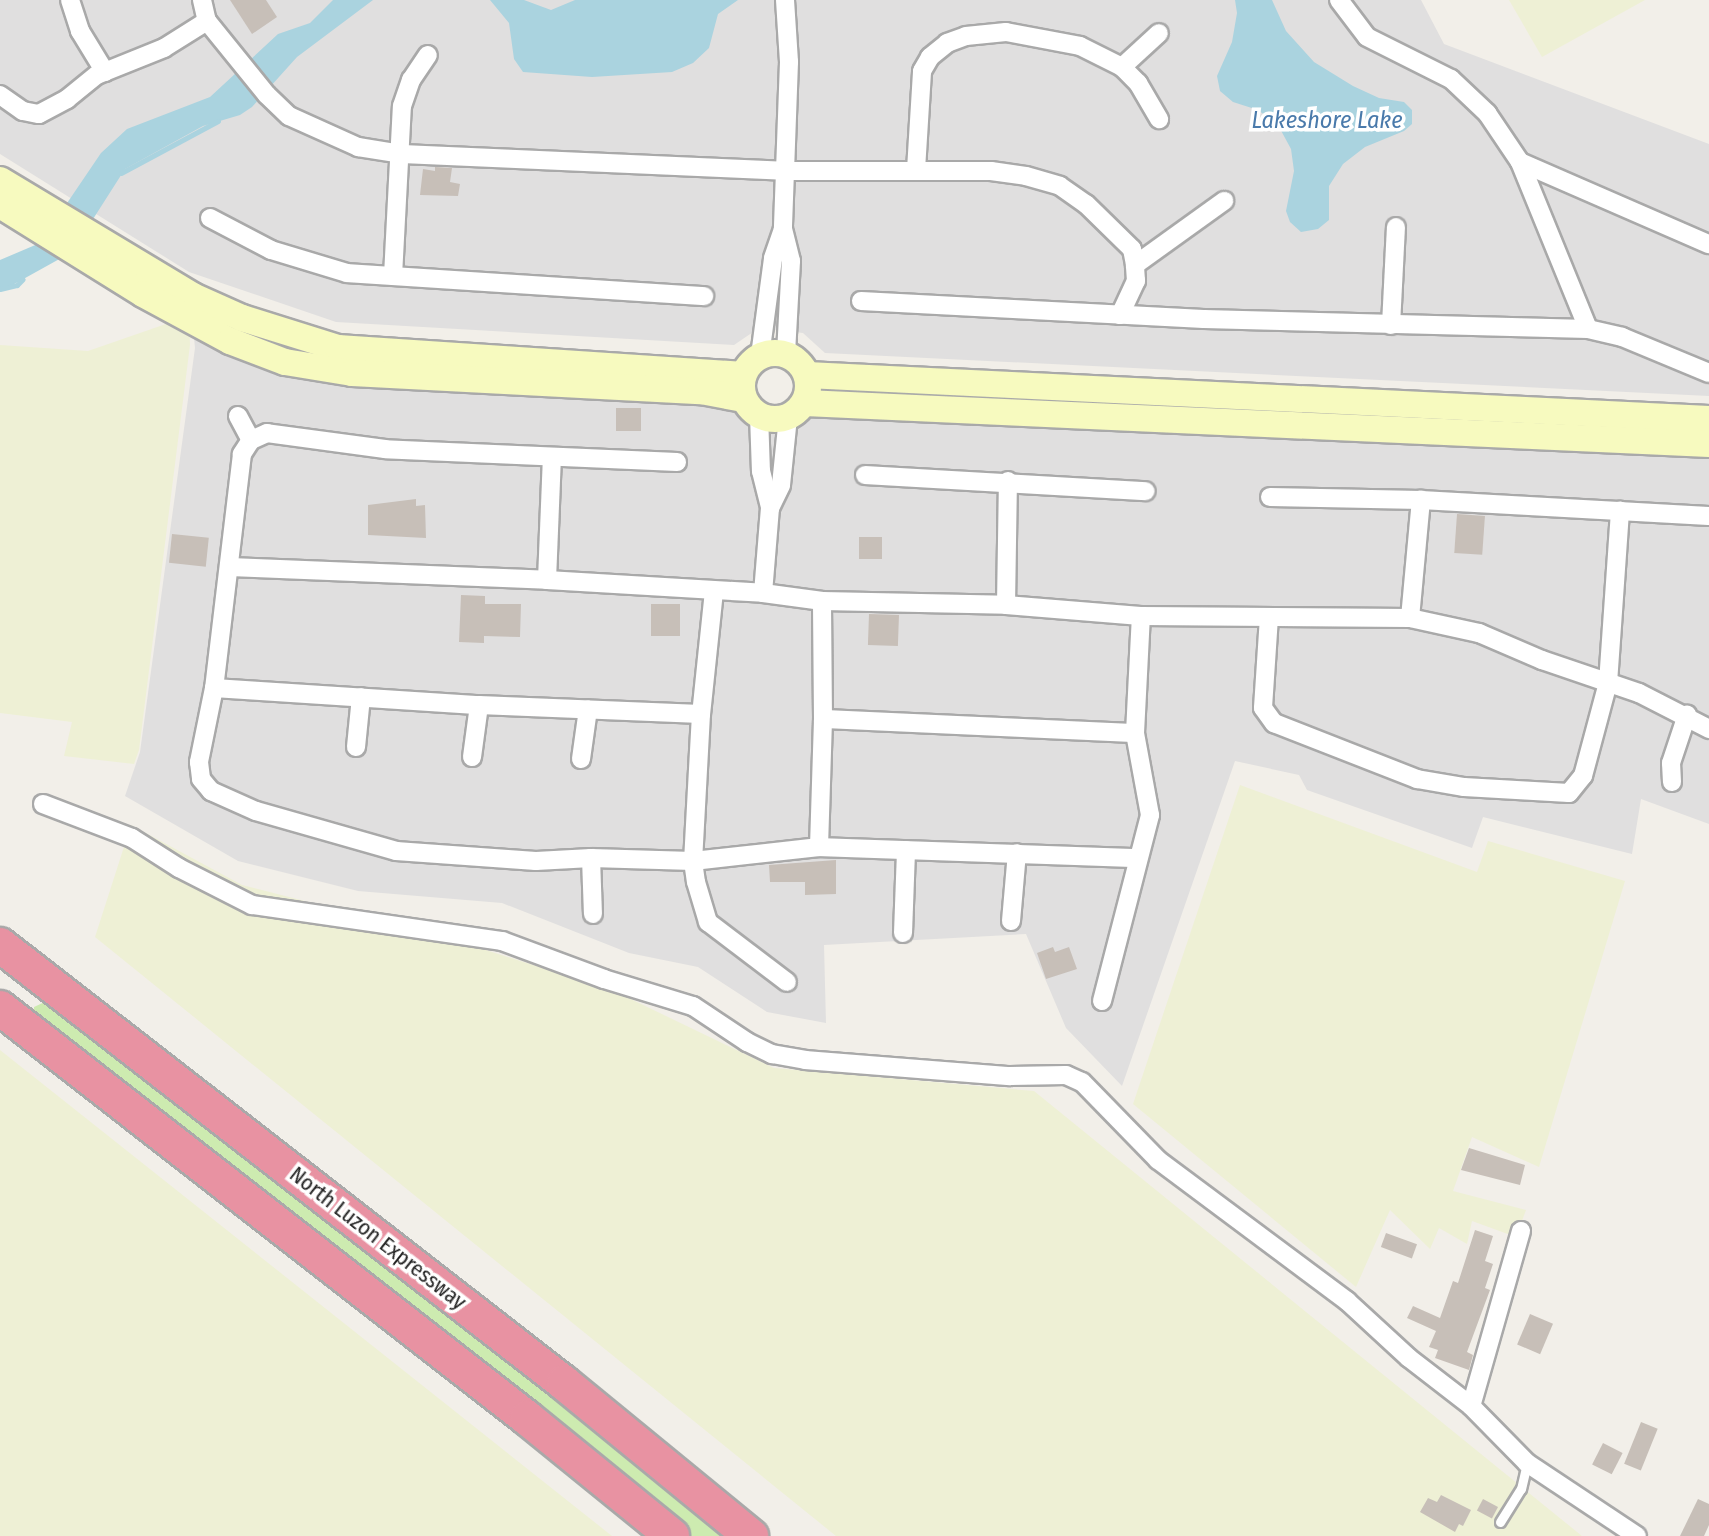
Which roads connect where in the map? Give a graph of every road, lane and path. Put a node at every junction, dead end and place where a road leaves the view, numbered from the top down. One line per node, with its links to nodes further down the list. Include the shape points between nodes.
1 (70, 0): 9 (street, via 80,31)
2 (202, 0): 5 (street)
3 (785, 0): 15 (street, via 789,62)
4 (1339, 0): 13 (street, via 1367,37 1419,61 1468,93)
5 (207, 21): 9 (street, via 164,48); 12 (street, via 289,116 358,147)
6 (1159, 33): 8 (street)
7 (428, 55): 12 (street, via 402,106)
8 (1122, 67): 11 (street); 14 (street, via 1080,46 1006,32 947,43 922,71)
9 (105, 72): 10 (street, via 39,114 23,111)
10 (0, 95)
11 (1159, 119)
12 (402, 154): 15 (street); 25 (street)
13 (1520, 162): 23 (street); 30 (street)
14 (916, 170): 15 (street); 24 (street, via 991,171 1060,186 1132,249)
15 (784, 171): 22 (street)
16 (0, 180): 20 (street)
17 (1224, 201): 24 (street)
18 (0, 205): 20 (street)
19 (210, 218): 25 (street, via 309,264)
20 (47, 221): 34 (street, via 84,244 242,318 338,348)
21 (1396, 227): 29 (street)
22 (783, 229): 31 (street, via 773,258); 31 (street, via 791,261)
23 (1709, 244)
24 (1135, 265): 28 (street, via 1136,281)
25 (393, 276): 26 (street)
26 (704, 296)
27 (861, 301): 28 (street)
28 (1120, 315): 29 (street)
29 (1391, 325): 30 (street)
30 (1588, 329): 32 (street, via 1622,337)
31 (773, 355): 33 (street, via 797,361); 34 (street, via 746,366)
32 (1709, 373)
33 (807, 375): 35 (street); 37 (street)
34 (747, 396): 35 (street, via 774,419); 47 (street)
35 (797, 410): 39 (street); 47 (street, via 781,485)
36 (238, 416): 38 (street)
37 (1709, 419)
38 (251, 440): 40 (street, via 267,433 385,449); 50 (street, via 242,454)
39 (1709, 444)
40 (552, 458): 41 (street); 51 (street)
41 (677, 462)
42 (865, 475): 43 (street)
43 (1008, 481): 44 (street); 55 (street)
44 (1146, 491)
45 (1270, 497): 46 (street)
46 (1421, 500): 48 (street); 58 (street)
47 (770, 508): 53 (street)
48 (1620, 510): 49 (street); 59 (street)
49 (1709, 516)
50 (230, 567): 51 (street); 60 (street)
51 (547, 580): 52 (street)
52 (714, 591): 53 (street); 64 (street)
53 (763, 593): 54 (street)
54 (822, 601): 55 (street); 66 (street)
55 (1006, 605): 56 (street)
56 (1141, 616): 57 (street); 68 (street)
57 (1269, 617): 58 (street); 59 (street, via 1263,708 1274,723 1417,779 1569,793 1583,776)
58 (1410, 618): 59 (street, via 1479,633)
59 (1608, 683): 65 (street)
60 (214, 688): 61 (street); 77 (street, via 199,762 201,779 211,791 256,811 396,851 536,861)
61 (361, 697): 62 (street); 69 (street)
62 (479, 705): 63 (street); 70 (street)
63 (588, 709): 64 (street); 71 (street)
64 (701, 714): 79 (street)
65 (1687, 715): 67 (street); 72 (street, via 1671,763)
66 (823, 719): 68 (street); 74 (street)
67 (1709, 729)
68 (1135, 733): 78 (street, via 1150,815)
69 (356, 747)
70 (472, 757)
71 (581, 759)
72 (1672, 782)
73 (43, 804): 88 (street, via 132,838 252,905 502,941 693,1006 772,1054 1010,1076 1066,1075 1082,1082 1158,1160 1347,1301)
74 (819, 847): 75 (street); 79 (street)
75 (906, 850): 76 (street); 82 (street)
76 (1017, 853): 78 (street); 81 (street)
77 (591, 858): 79 (street); 80 (street)
78 (1138, 858): 85 (street)
79 (693, 861): 84 (street, via 708,922)
80 (593, 914)
81 (1011, 921)
82 (903, 933)
83 (8, 956): 92 (highway, North Luzon Expressway, via 552,1373)
84 (787, 982)
85 (1102, 1001)
86 (0, 1008): 91 (highway)
87 (1521, 1231): 88 (street)
88 (1471, 1406): 89 (street)
89 (1527, 1463): 90 (lane, via 1521,1489); 93 (street)
90 (1500, 1522)
91 (672, 1536)
92 (751, 1536)
93 (1637, 1536)

